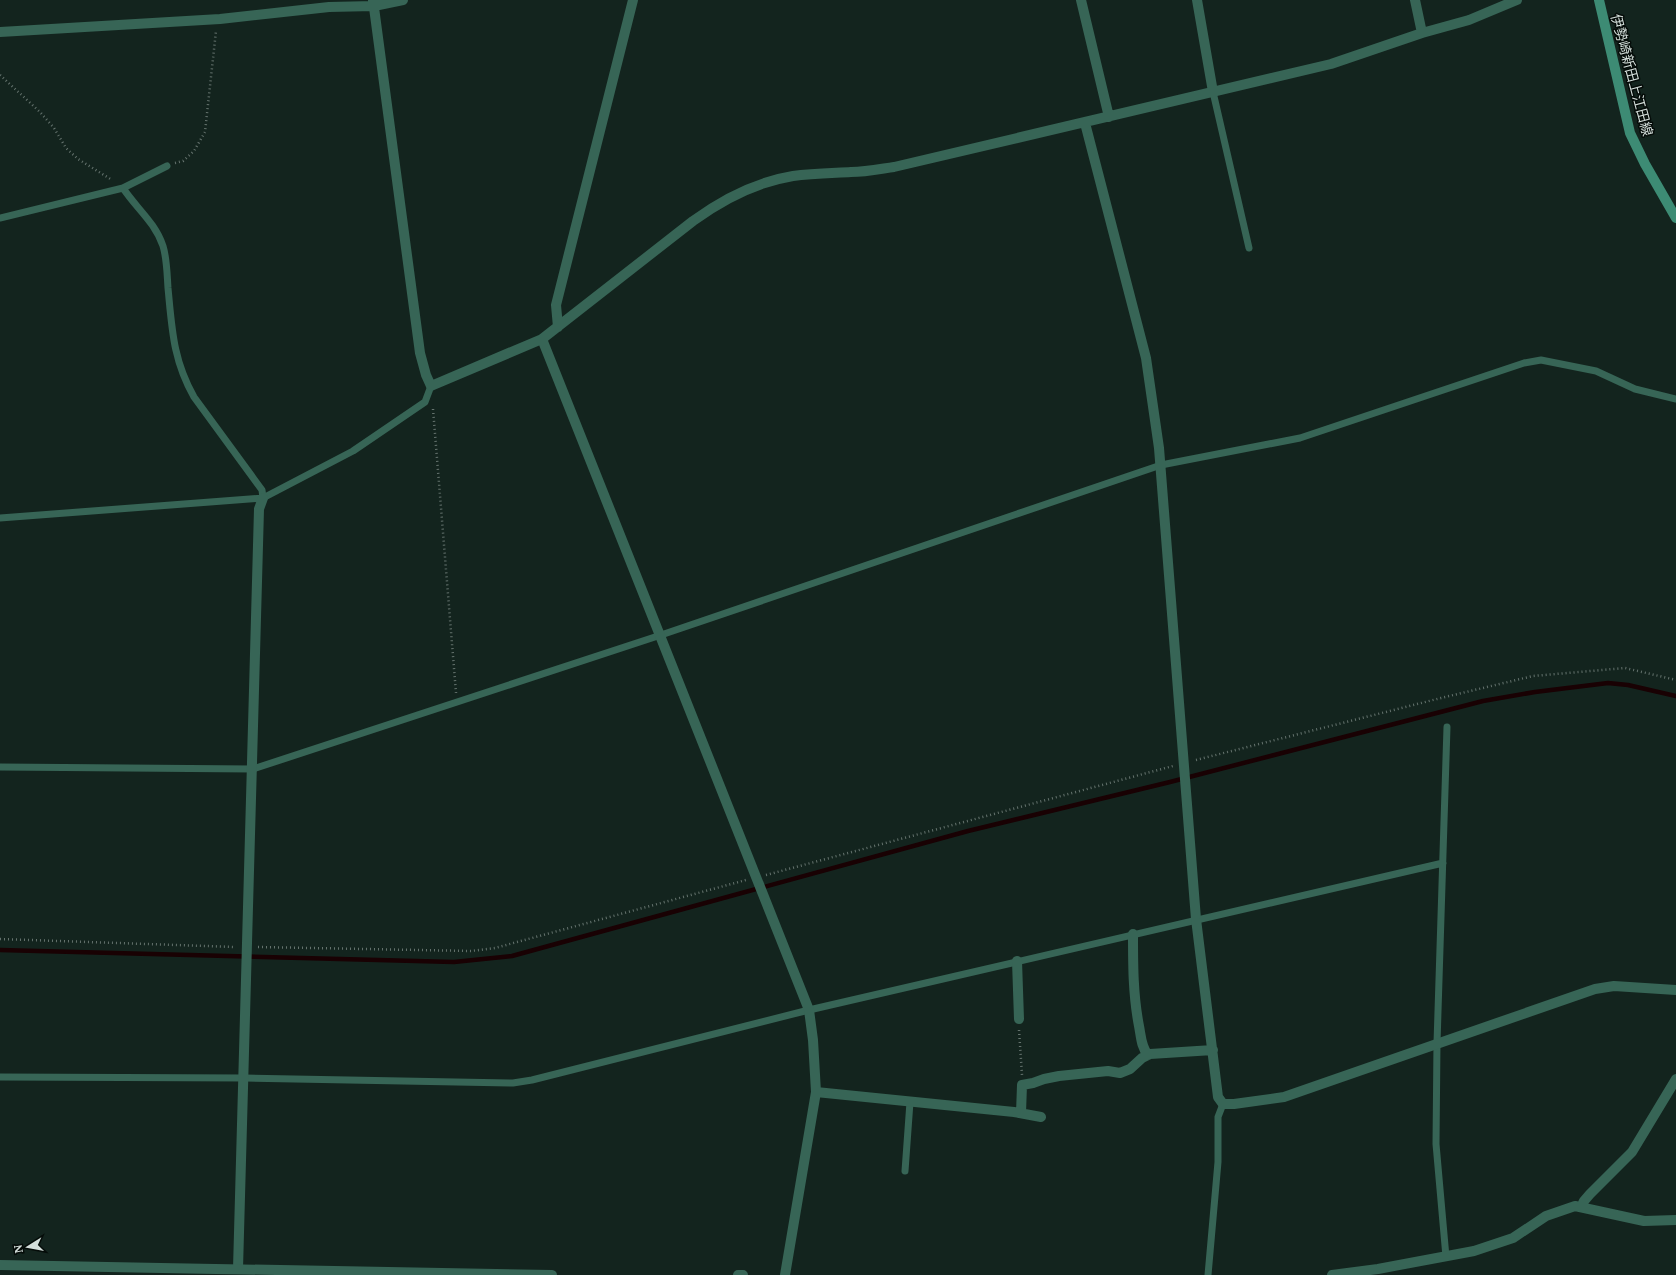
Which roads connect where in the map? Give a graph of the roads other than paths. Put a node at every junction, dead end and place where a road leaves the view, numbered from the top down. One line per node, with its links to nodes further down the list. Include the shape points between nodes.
1 (403, 0): 8 (street)
2 (633, 0): 19 (street, via 556,305)
3 (1081, 0): 12 (street)
4 (1197, 0): 11 (street)
5 (1415, 0): 10 (street)
6 (1517, 0): 10 (street, via 1469,20)
7 (1599, 0): 17 (main road, 伊勢崎新田上江田線, via 1630,133 1644,164)
8 (373, 3): 9 (street, via 220,19); 21 (street, via 420,354)
9 (0, 32)
10 (1422, 33): 11 (street, via 1331,64)
11 (1213, 92): 12 (street); 18 (lane)
12 (1109, 117): 13 (street)
13 (1085, 123): 19 (street, via 894,167 793,176 742,191 693,221); 23 (street, via 1146,358)
14 (167, 166): 15 (lane)
15 (123, 188): 16 (lane); 24 (lane, via 148,219 163,246 174,340 185,381 262,490)
16 (0, 218)
17 (1676, 218)
18 (1249, 248)
19 (558, 327): 20 (street)
20 (542, 340): 21 (street); 26 (street)
21 (431, 386): 24 (lane, via 425,402 353,451)
22 (1676, 399): 23 (lane, via 1635,389 1596,371 1541,360 1524,362 1300,438)
23 (1161, 465): 26 (lane); 31 (street)
24 (262, 498): 25 (lane); 29 (street, via 259,508)
25 (0, 518)
26 (661, 635): 29 (lane); 35 (street)
27 (1447, 726): 30 (lane)
28 (0, 767): 29 (lane)
29 (253, 770): 41 (street)
30 (1443, 863): 31 (lane); 37 (lane)
31 (1196, 919): 32 (lane); 38 (street)
32 (1134, 934): 33 (lane); 39 (street, via 1133,985 1142,1044)
33 (1017, 961): 35 (lane); 36 (street)
34 (1676, 990): 37 (street, via 1614,986 1595,989)
35 (809, 1010): 41 (lane, via 513,1083); 43 (street)
36 (1019, 1019)
37 (1437, 1043): 45 (street, via 1284,1097); 51 (lane, via 1436,1144)
38 (1213, 1050): 39 (street); 45 (street, via 1218,1097)
39 (1148, 1055): 46 (street, via 1130,1069 1120,1073 1108,1071 1059,1076 1022,1085)
40 (0, 1077): 41 (lane)
41 (244, 1078): 53 (street)
42 (1676, 1079): 49 (street, via 1632,1152)
43 (816, 1092): 44 (street); 59 (street)
44 (910, 1102): 46 (street); 48 (lane)
45 (1223, 1104): 60 (lane, via 1218,1117 1218,1162)
46 (1021, 1113): 47 (street)
47 (1041, 1117)
48 (905, 1171)
49 (1581, 1207): 50 (street, via 1644,1221); 51 (street, via 1567,1208 1546,1216 1502,1243)
50 (1676, 1220)
51 (1446, 1257): 55 (street)
52 (0, 1265): 54 (street)
53 (238, 1269): 54 (street); 56 (street)
54 (206, 1272)
55 (1378, 1272): 61 (street)
56 (552, 1275)
57 (738, 1275): 58 (street)
58 (743, 1275)
59 (785, 1275)
60 (1208, 1275)
61 (1332, 1275)

